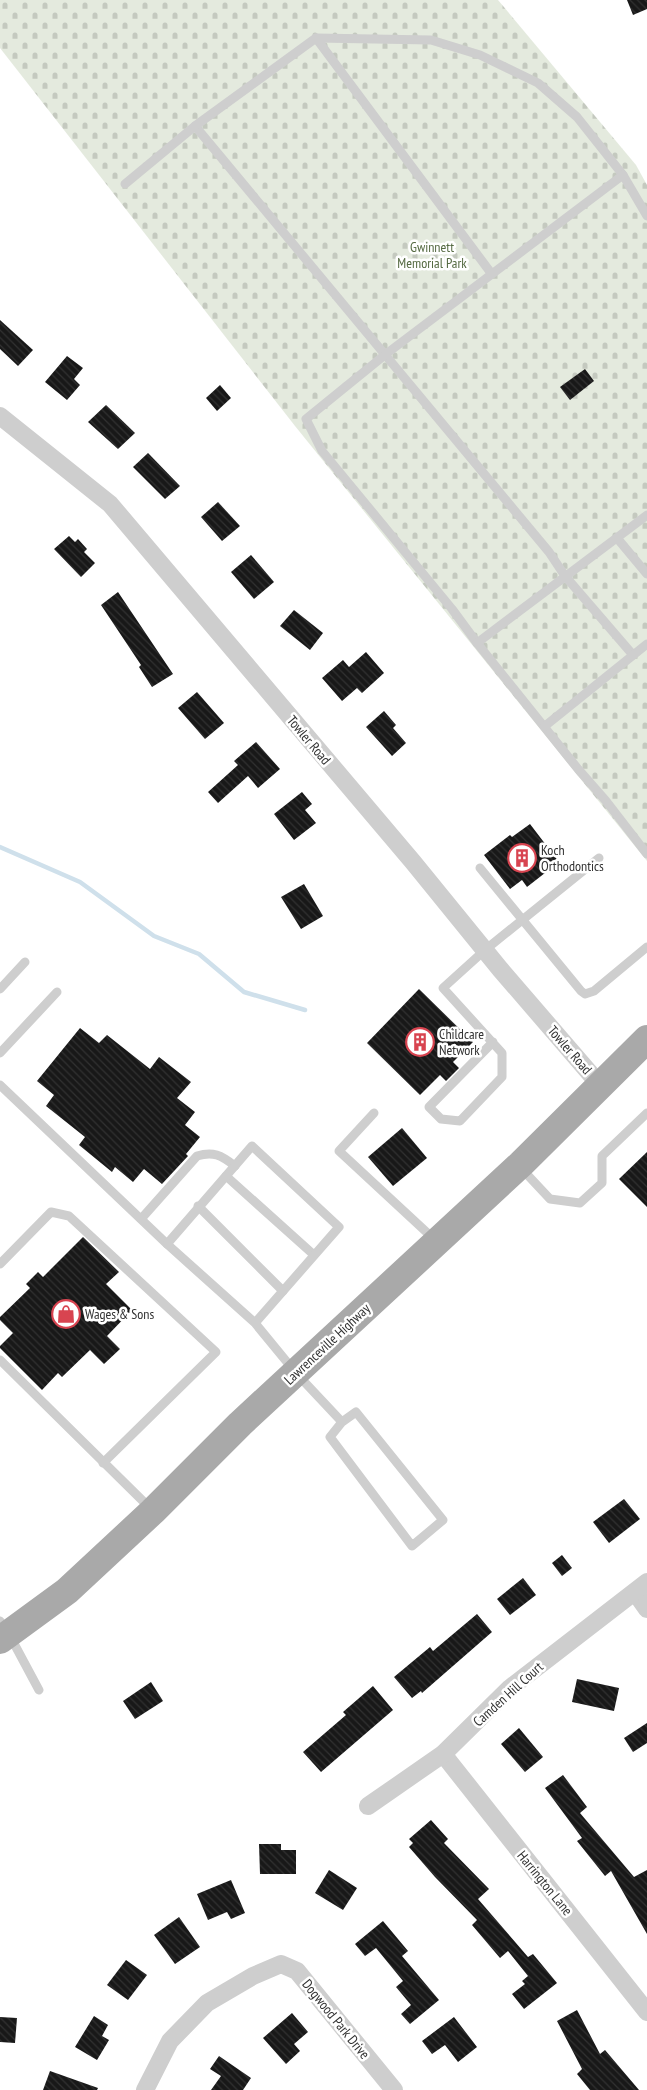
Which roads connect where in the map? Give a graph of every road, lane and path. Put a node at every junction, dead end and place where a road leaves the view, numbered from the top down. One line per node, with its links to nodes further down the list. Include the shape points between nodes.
1 (316, 38): 2 (lane); 3 (lane, via 431,40 480,55 538,83 577,117); 6 (lane)
2 (195, 126): 4 (lane); 7 (lane)
3 (623, 175): 5 (lane); 6 (lane)
4 (125, 184)
5 (647, 216)
6 (491, 273): 7 (lane)
7 (386, 354): 12 (lane, via 549,552); 13 (lane, via 306,419 322,451)
8 (0, 416): 22 (street, Towler Road, via 110,504)
9 (647, 515): 10 (lane)
10 (617, 538): 11 (lane); 12 (lane)
11 (647, 574)
12 (565, 576): 13 (lane); 15 (lane)
13 (478, 643): 16 (lane)
14 (647, 644): 15 (lane)
15 (633, 655): 16 (lane)
16 (545, 726): 17 (lane)
17 (647, 854)
18 (599, 858): 20 (lane)
19 (480, 868): 20 (lane)
20 (522, 919): 21 (lane, via 585,994 594,992); 22 (lane)
21 (647, 947)
22 (484, 950): 27 (lane, via 443,988); 30 (street, Towler Road)
23 (25, 962): 24 (lane)
24 (0, 989)
25 (57, 992): 28 (lane)
26 (647, 1039): 30 (main road, Lawrenceville Highway)
27 (494, 1042): 27 (lane, via 502,1053 502,1077 460,1121 441,1119 430,1107)
28 (0, 1053)
29 (0, 1085): 37 (lane)
30 (600, 1085): 34 (main road, Lawrenceville Highway)
31 (374, 1113): 38 (lane, via 339,1151)
32 (647, 1113): 34 (lane, via 602,1156 602,1183 580,1203 550,1198)
33 (234, 1166): 35 (lane); 37 (lane, via 216,1154 197,1156); 40 (lane, via 252,1146 339,1227)
34 (519, 1166): 38 (main road, Lawrenceville Highway)
35 (226, 1176): 36 (lane); 40 (lane)
36 (198, 1206): 39 (lane); 42 (lane)
37 (141, 1219): 39 (lane)
38 (437, 1242): 45 (main road, Lawrenceville Highway)
39 (167, 1244): 43 (lane)
40 (314, 1255): 42 (lane)
41 (0, 1264): 47 (lane, via 51,1212 69,1216 216,1352)
42 (283, 1291): 43 (lane)
43 (255, 1322): 45 (lane)
44 (0, 1360): 47 (lane)
45 (296, 1373): 46 (lane); 48 (main road, Lawrenceville Highway)
46 (342, 1422): 46 (lane, via 356,1412 443,1520 412,1546 330,1437)
47 (103, 1463): 48 (lane)
48 (153, 1511): 51 (main road, Lawrenceville Highway, via 67,1591)
49 (641, 1587): 50 (street); 53 (street, Camden Hill Court, via 510,1688)
50 (647, 1609)
51 (3, 1632): 52 (lane)
52 (39, 1690)
53 (443, 1754): 54 (street, Camden Hill Court); 55 (street, Harrington Lane)
54 (368, 1806)
55 (647, 2012)
56 (145, 2090): 57 (street, Dogwood Park Drive, via 170,2041 207,2002 252,1976 281,1964 297,1971)
57 (394, 2090)

